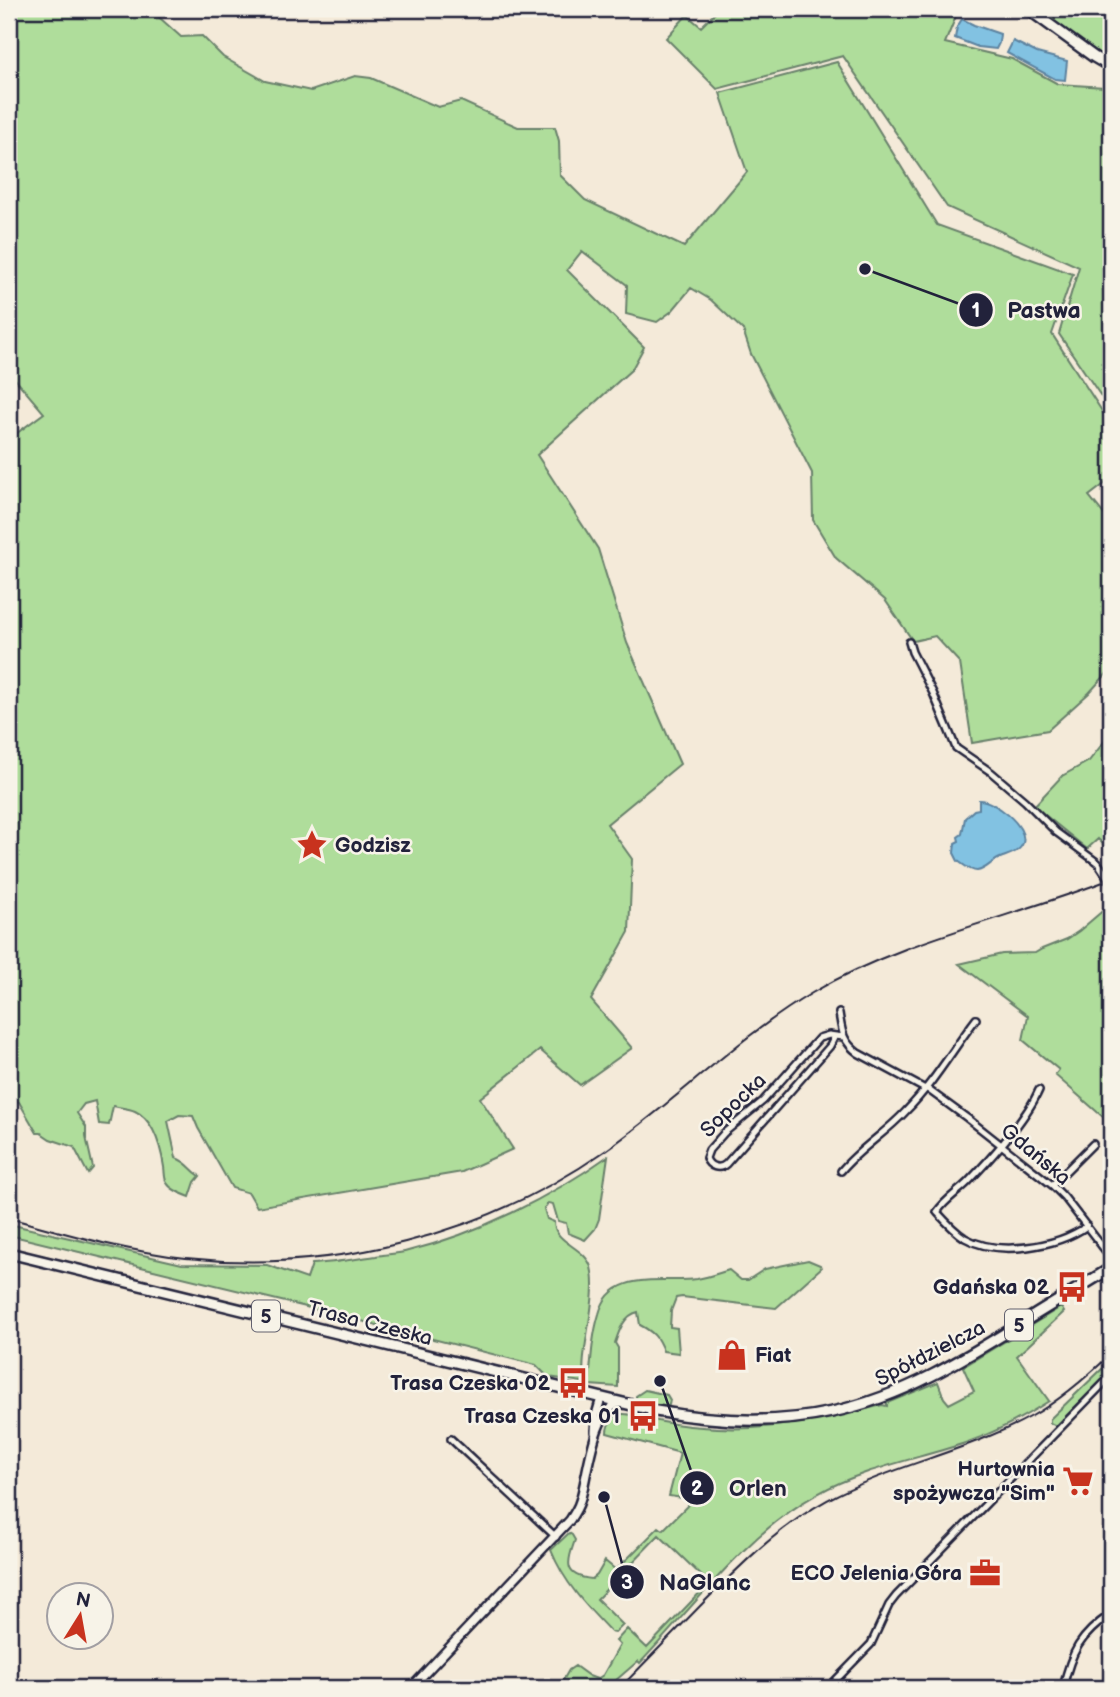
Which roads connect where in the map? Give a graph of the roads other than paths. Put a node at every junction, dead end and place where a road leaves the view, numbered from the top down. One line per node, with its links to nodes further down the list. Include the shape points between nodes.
1 (1028, 9): 2 (main road)
2 (1111, 67)
3 (909, 642): 4 (street, via 956,748 1098,863)
4 (1110, 882)
5 (839, 1013): 8 (street)
6 (976, 1019): 9 (street)
7 (835, 1036): 7 (street, Sopocka, via 726,1164 709,1164 707,1152 724,1133 763,1101 819,1038); 8 (street)
8 (843, 1037): 9 (street, Gdańska, via 858,1053)
9 (925, 1089): 12 (street, Gdańska); 13 (street)
10 (1039, 1090): 12 (street)
11 (1093, 1144): 14 (street)
12 (1001, 1145): 14 (street, Gdańska); 15 (street, via 941,1205 937,1212 953,1229 967,1239 1010,1248 1035,1246)
13 (841, 1171)
14 (1052, 1185): 15 (street, Gdańska)
15 (1087, 1226): 17 (street, Gdańska)
16 (9, 1253): 20 (main road, Trasa Czeska / 5)
17 (1111, 1258)
18 (1111, 1268): 21 (main road, Spółdzielcza / 5, via 932,1376 851,1407 791,1418 734,1419)
19 (1111, 1376): 28 (street, via 896,1596 871,1644)
20 (601, 1398): 21 (main road, Spółdzielcza / 5); 22 (street); 23 (street)
21 (622, 1403): 22 (street, via 612,1406)
22 (603, 1419): 23 (street)
23 (595, 1436): 25 (street, via 579,1504)
24 (451, 1439): 25 (street)
25 (556, 1537): 27 (street)
26 (1111, 1614): 29 (street, via 1081,1641)
27 (411, 1688)
28 (828, 1688)
29 (1063, 1688)

